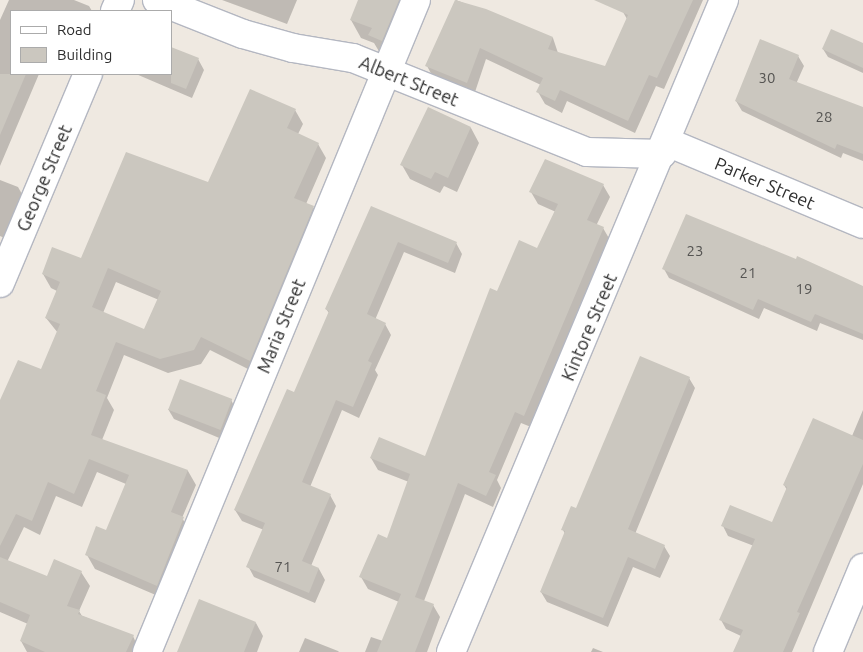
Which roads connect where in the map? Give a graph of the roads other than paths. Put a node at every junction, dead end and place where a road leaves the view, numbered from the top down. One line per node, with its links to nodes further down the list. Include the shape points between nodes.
1 (157, 0): 4 (street, Albert Street, via 243,34 293,48 353,58)
2 (416, 0): 4 (street, Maria Street)
3 (724, 0): 6 (street, Kintore Street)
4 (386, 72): 6 (street, Albert Street, via 587,152); 10 (street, Maria Street)
5 (88, 75): 8 (street, George Street)
6 (665, 148): 7 (street, Parker Street); 11 (street, Kintore Street)
7 (863, 224)
8 (0, 283)
9 (863, 568): 12 (street)
10 (146, 652)
11 (451, 652)
12 (828, 652)

